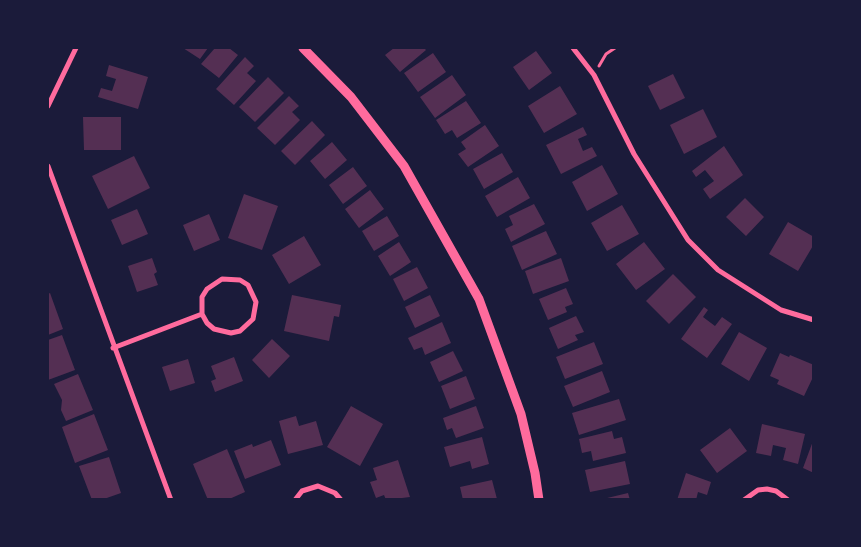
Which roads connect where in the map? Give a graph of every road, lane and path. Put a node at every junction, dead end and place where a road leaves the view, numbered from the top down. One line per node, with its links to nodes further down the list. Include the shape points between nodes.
1 (76, 48): 6 (street)
2 (303, 48): 14 (street, via 351,97 404,166 479,299 521,414 536,473)
3 (572, 48): 5 (street)
4 (615, 48): 5 (path, via 606,54)
5 (594, 75): 9 (street, via 634,154 688,240 718,270 781,310)
6 (48, 106)
7 (48, 166): 10 (street)
8 (202, 314): 8 (street, via 202,297 207,289 222,279 240,280 248,286 256,302 253,319 240,331 222,333 214,329); 10 (street)
9 (814, 320)
10 (113, 348): 11 (street)
11 (171, 500)
12 (295, 500): 13 (street, via 302,491 318,486 335,493)
13 (341, 500)
14 (539, 500)
15 (744, 500): 16 (street, via 758,490 767,490 776,491)
16 (788, 500)

